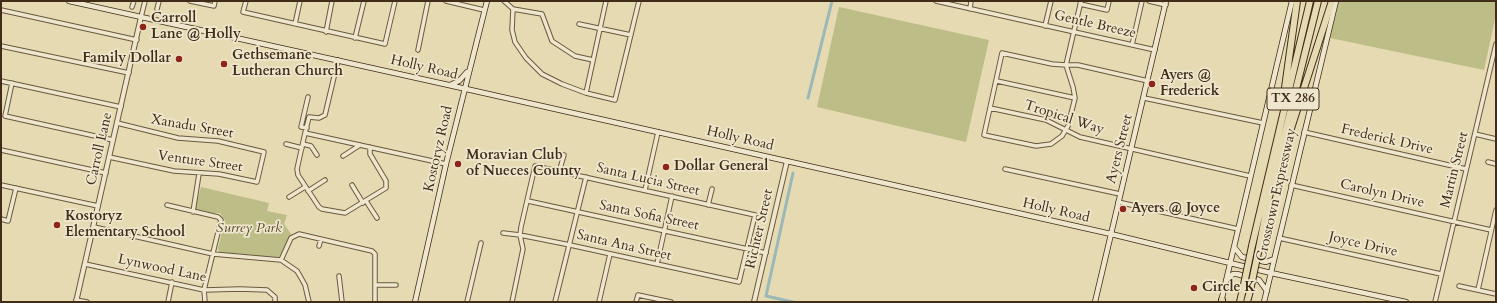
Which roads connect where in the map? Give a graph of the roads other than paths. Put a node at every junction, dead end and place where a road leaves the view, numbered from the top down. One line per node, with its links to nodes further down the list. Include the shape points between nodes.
1 (69, 1): 40 (main road, Holly Road)
2 (134, 1): 34 (street)
3 (145, 1): 40 (street, Carroll Lane)
4 (159, 1): 35 (street)
5 (190, 1): 6 (street, via 214,6)
6 (215, 1)
7 (246, 1): 41 (street, via 243,12)
8 (300, 1): 41 (street)
9 (332, 1): 45 (street)
10 (364, 1): 48 (street)
11 (395, 1): 48 (street, via 385,44)
12 (428, 1): 53 (street)
13 (446, 1): 32 (street)
14 (487, 1): 39 (main road, Kostoryz Road)
15 (504, 1): 36 (street)
16 (606, 1): 44 (street)
17 (640, 1): 47 (street)
18 (936, 1): 30 (street, Gentle Breeze)
19 (971, 1): 37 (street)
20 (1051, 1): 43 (street)
21 (1110, 1): 31 (street, via 1107,10)
22 (1142, 1): 51 (street)
23 (1149, 1): 33 (street)
24 (1292, 1): 75 (main road, Crosstown Expressway)
25 (1297, 1): 99 (highway)
26 (1310, 1): 99 (highway, Crosstown Expressway / TX 286)
27 (1318, 1): 119 (highway, Crosstown Expressway / TX 286)
28 (1332, 1): 119 (highway)
29 (1336, 1): 79 (main road, Crosstown Expressway)
30 (942, 2): 37 (street, Gentle Breeze)
31 (1080, 2): 46 (street)
32 (463, 3): 39 (street)
33 (1166, 3): 54 (main road, Ayers Street)
34 (132, 7)
35 (157, 9)
36 (513, 9): 56 (street, via 542,14 552,41 575,56); 66 (street, via 512,30 515,42 526,58 542,74)
37 (970, 9): 43 (street, Gentle Breeze)
38 (1, 10): 49 (street)
39 (484, 10): 58 (main road, Kostoryz Road)
40 (141, 17): 49 (street, Carroll Lane); 55 (main road, Holly Road)
41 (295, 24): 45 (street)
42 (579, 24): 44 (street)
43 (1045, 26): 46 (street, Gentle Breeze)
44 (600, 28): 47 (street); 56 (street)
45 (326, 32): 48 (street)
46 (1074, 32): 51 (street, Gentle Breeze); 57 (street)
47 (631, 36): 66 (street, via 615,100)
48 (356, 38)
49 (137, 40): 59 (street, Carroll Lane)
50 (1496, 44): 81 (street, Martin Street)
51 (1132, 45): 54 (street, Gentle Breeze)
52 (1, 46): 59 (street)
53 (418, 50)
54 (1155, 50): 62 (main road, Ayers Street)
55 (338, 60): 64 (main road, Holly Road); 73 (street, via 325,115 319,118)
56 (593, 60): 66 (street)
57 (1066, 65): 61 (street, via 1002,53); 62 (street, via 1084,66); 68 (street)
58 (469, 69): 64 (main road, via 461,80); 65 (main road, Kostoryz Road)
59 (129, 73): 70 (street, Carroll Lane)
60 (1, 81): 63 (street)
61 (997, 81): 68 (street); 71 (street)
62 (1148, 81): 69 (main road, Ayers Street)
63 (12, 83): 70 (street); 83 (street, via 5,116)
64 (449, 85): 65 (main road, Holly Road)
65 (465, 88): 78 (main road, Holly Road); 97 (main road, Kostoryz Road)
66 (586, 93)
67 (308, 97): 72 (street)
68 (1075, 98): 77 (street)
69 (1144, 98): 75 (street); 88 (main road, Ayers Street)
70 (121, 107): 74 (street, Carroll Lane)
71 (990, 108): 77 (street, Tropical Way, via 1046,120); 77 (street, via 984,135 1044,146 1057,140)
72 (304, 115): 73 (street); 76 (street, via 301,127)
73 (309, 117): 76 (street)
74 (117, 123): 83 (street, Carroll Lane); 90 (street, Xanadu Street, via 178,138 218,141)
75 (1264, 123): 105 (main road, Crosstown Expressway)
76 (307, 128): 80 (street)
77 (1066, 130): 88 (street, Tropical Way, via 1080,137)
78 (658, 132): 95 (main road, Holly Road); 114 (street)
79 (1304, 132): 101 (street, Frederick Drive); 108 (main road, Crosstown Expressway)
80 (305, 133): 85 (street); 86 (street)
81 (1474, 134): 82 (street); 101 (street, Martin Street)
82 (1496, 139)
83 (113, 140): 94 (street, Carroll Lane)
84 (286, 144): 86 (street)
85 (360, 145): 87 (street); 93 (street)
86 (302, 146): 91 (street, via 311,146); 111 (street, via 297,169)
87 (370, 147): 97 (street); 121 (street, via 370,154 387,184 384,189)
88 (1131, 149): 105 (street); 116 (main road, Ayers Street)
89 (1, 150): 103 (street)
90 (264, 152): 104 (street, Venture Street, via 257,182 219,174)
91 (317, 155)
92 (564, 155): 102 (street)
93 (343, 156)
94 (109, 157): 103 (street, Carroll Lane); 104 (street, Venture Street)
95 (787, 161): 137 (main road, Holly Road); 146 (street, Richter Street)
96 (1488, 162): 98 (street)
97 (446, 164): 175 (main road, Kostoryz Road)
98 (1496, 164)
99 (1271, 165): 184 (highway, Crosstown Expressway / TX 286, bridge)
100 (1005, 169): 116 (street)
101 (1466, 169): 131 (street, Martin Street)
102 (560, 172): 106 (street, Santa Lucia Street); 120 (street, Santa Lucia Street, via 535,166)
103 (106, 173): 125 (street, Carroll Lane)
104 (199, 174): 127 (street)
105 (1250, 176): 133 (main road, Crosstown Expressway)
106 (586, 177): 114 (street, Santa Lucia Street); 128 (street)
107 (325, 180): 115 (street)
108 (1292, 184): 131 (street, Carolyn Drive); 139 (main road, Crosstown Expressway)
109 (1, 185): 112 (street)
110 (352, 185): 121 (street)
111 (305, 186): 115 (street); 118 (street)
112 (16, 188): 125 (street); 130 (street, via 8,221)
113 (712, 189): 123 (street)
114 (645, 190): 117 (street, Santa Lucia Street)
115 (308, 191): 121 (street, via 322,209 345,213)
116 (1120, 194): 122 (main road, Ayers Street)
117 (672, 196): 123 (street, Santa Lucia Street); 134 (street)
118 (288, 197)
119 (1269, 197): 185 (highway, Crosstown Expressway / TX 286, bridge)
120 (528, 200): 128 (street, Santa Sofia Street); 138 (street)
121 (364, 202): 129 (street)
122 (1118, 202): 133 (street); 137 (main road, Ayers Street)
123 (708, 204): 145 (street, Santa Lucia Street, via 755,215)
124 (166, 205): 127 (street)
125 (98, 206): 132 (street, Carroll Lane)
126 (1496, 210): 135 (street)
127 (193, 212): 147 (street, via 218,217 221,220)
128 (578, 212): 134 (street, Santa Sofia Street); 142 (street)
129 (377, 218)
130 (1, 219)
131 (1454, 221): 135 (street, Carolyn Drive); 155 (street, Martin Street)
132 (94, 227): 147 (street); 152 (street, Carroll Lane)
133 (1238, 229): 144 (main road, Crosstown Expressway)
134 (663, 230): 145 (street, Santa Sofia Street); 153 (street)
135 (1491, 230): 163 (street)
136 (503, 232): 138 (street, Santa Ana Street)
137 (1111, 234): 151 (main road, Holly Road); 183 (main road, Ayers Street)
138 (520, 235): 142 (street, Santa Ana Street); 177 (street, via 523,249)
139 (1280, 238): 149 (main road, Crosstown Expressway); 155 (street, Joyce Drive)
140 (321, 239): 143 (street); 150 (street, via 296,235 291,238); 159 (street, via 374,252)
141 (481, 243): 176 (street)
142 (570, 245): 148 (street, Santa Ana Street); 178 (street)
143 (319, 246)
144 (1234, 247): 149 (main road, via 1242,258 1266,262); 151 (main road, Crosstown Expressway)
145 (747, 249): 146 (street, Santa Sofia Street); 153 (street, Santa Ana Street, via 739,282)
146 (766, 253): 182 (street, Richter Street)
147 (213, 254): 150 (street); 162 (street)
148 (610, 254): 153 (street, Santa Ana Street); 179 (street)
149 (1274, 259): 154 (main road, Crosstown Expressway)
150 (280, 260): 172 (street, via 297,271 305,285)
151 (1230, 263): 154 (main road, Holly Road); 157 (main road, Crosstown Expressway)
152 (85, 264): 158 (street, Lynwood Lane); 166 (street, Carroll Lane)
153 (657, 264)
154 (1271, 273): 164 (main road, Crosstown Expressway); 187 (main road, Holly Road)
155 (1441, 274): 188 (street, Martin Street)
156 (339, 276): 173 (street)
157 (1226, 279): 164 (main road, via 1237,274 1259,280); 167 (main road, Crosstown Expressway)
158 (172, 282): 162 (street, Lynwood Lane); 169 (street)
159 (375, 285): 160 (street); 174 (street)
160 (396, 285)
161 (1459, 286): 163 (street)
162 (204, 290): 170 (street); 171 (street, Lynwood Lane, via 267,290 275,297)
163 (1478, 290): 165 (street)
164 (1267, 291): 186 (main road, Crosstown Expressway)
165 (1496, 294)
166 (76, 301): 168 (street)
167 (1222, 301)
168 (87, 302)
169 (168, 302)
170 (205, 302)
171 (275, 302)
172 (309, 302)
173 (342, 302)
174 (375, 302)
175 (415, 302)
176 (467, 302)
177 (512, 302)
178 (555, 302)
179 (599, 302)
180 (636, 302): 181 (street, via 638,296)
181 (669, 302)
182 (754, 302)
183 (1095, 302)
184 (1240, 302)
185 (1247, 302)
186 (1264, 302)
187 (1406, 302)
188 (1435, 302)

